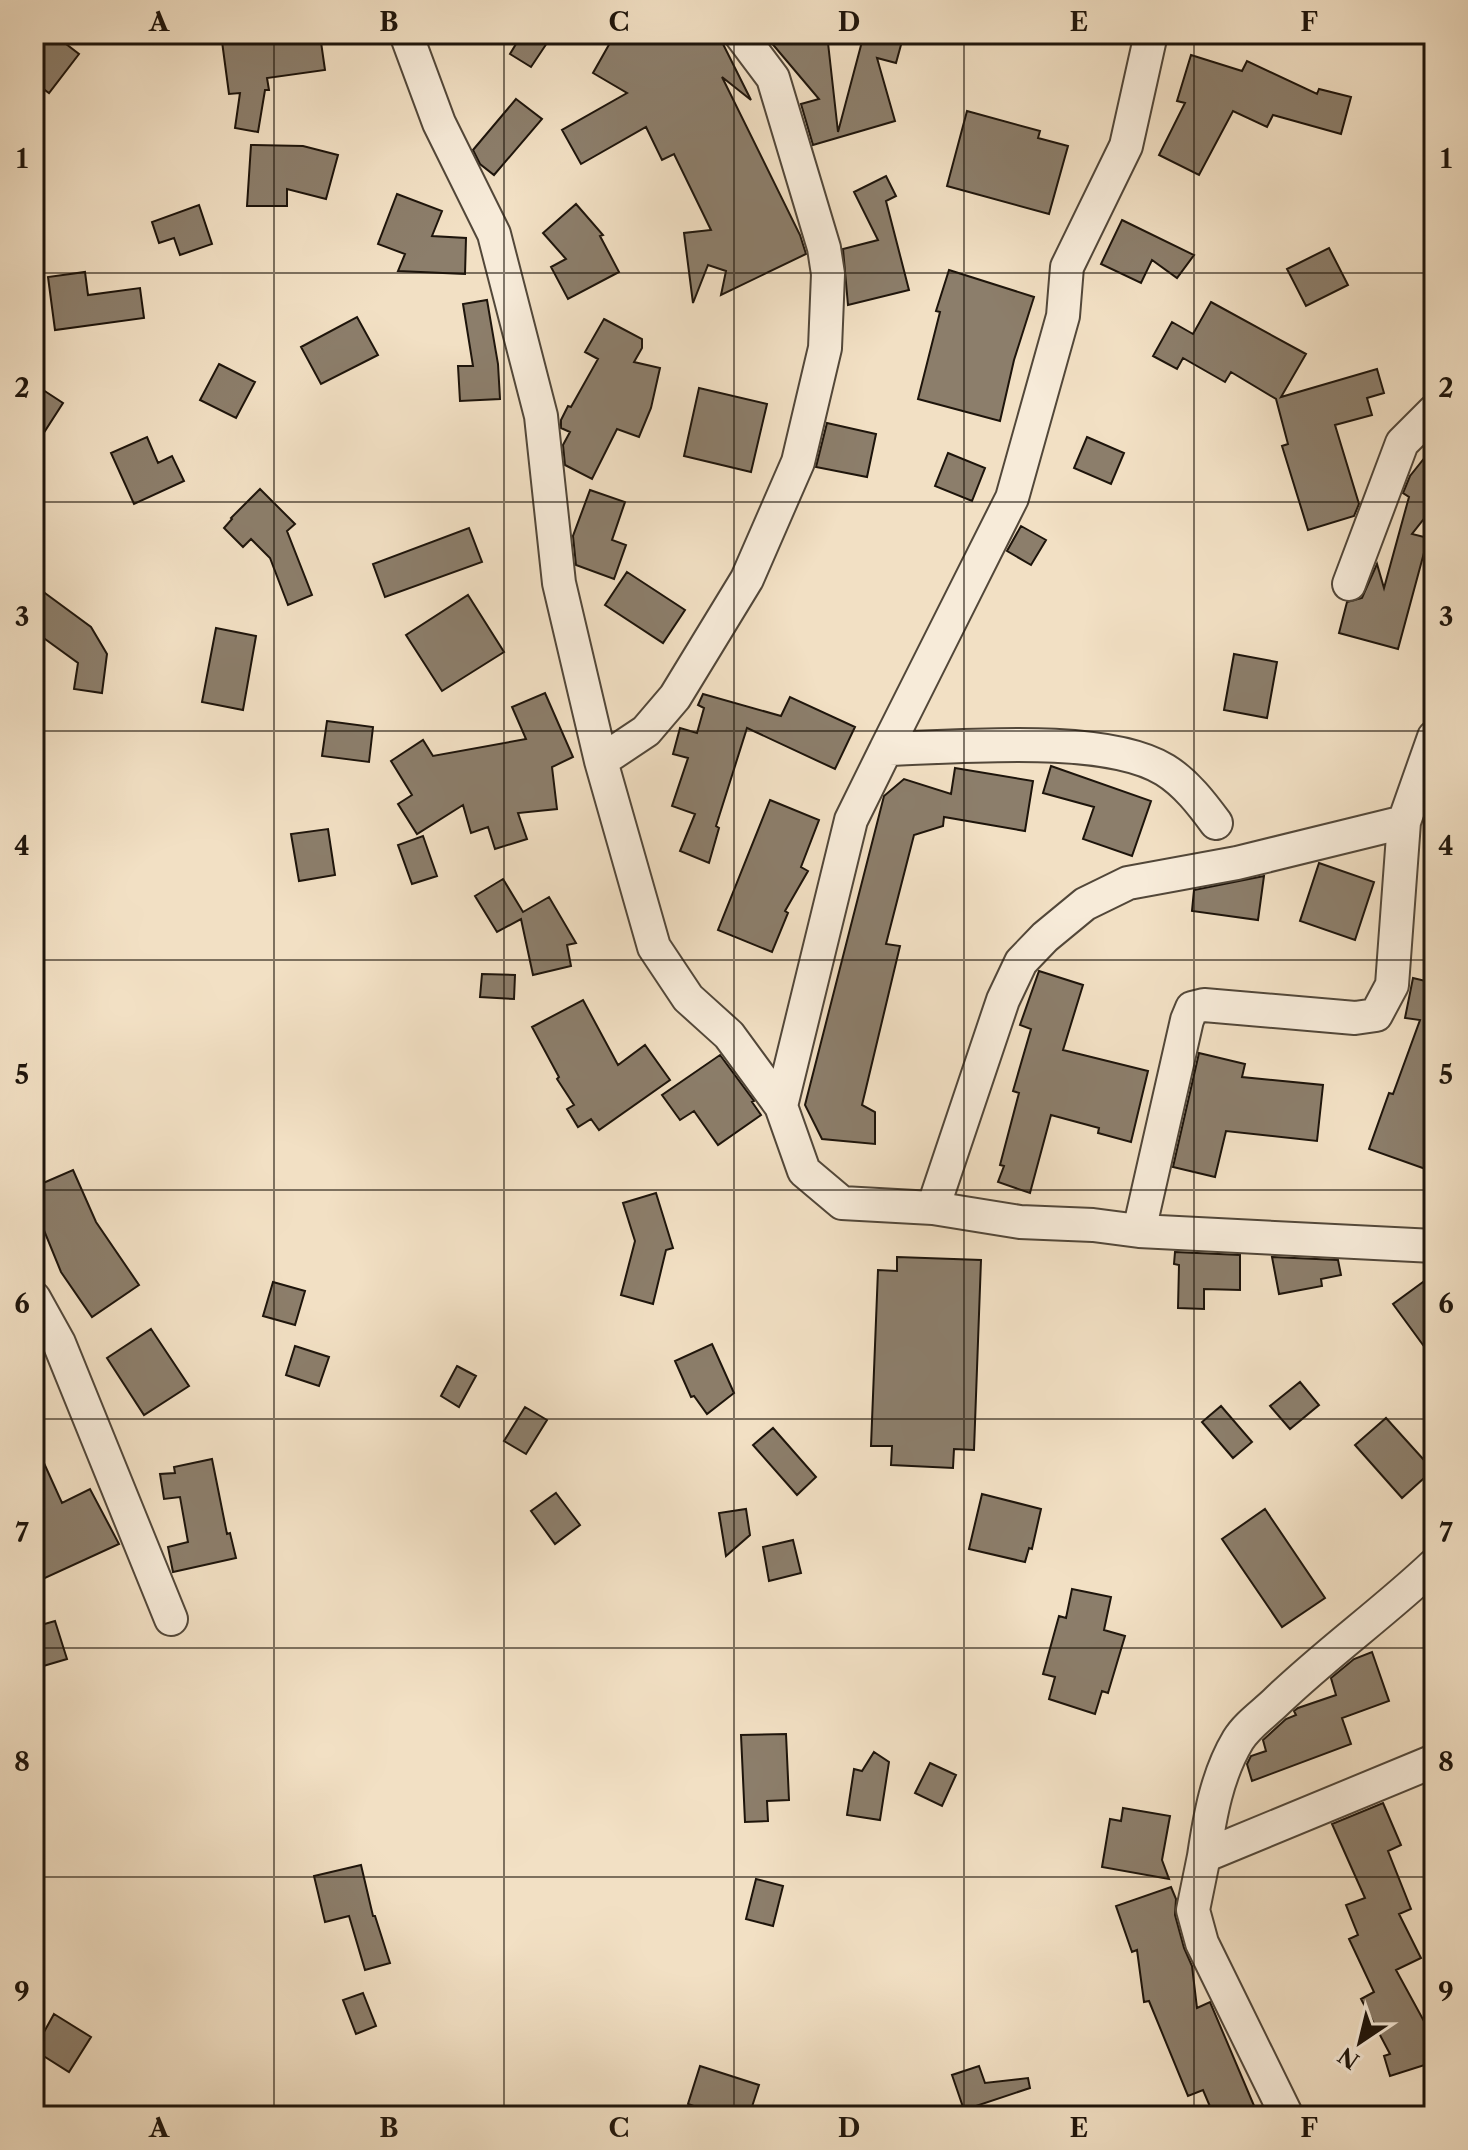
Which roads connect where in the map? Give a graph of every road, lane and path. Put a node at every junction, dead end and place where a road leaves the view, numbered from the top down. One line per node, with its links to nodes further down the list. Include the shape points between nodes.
1 (406, 34): 8 (street, via 439,123 494,234 541,416 559,583)
2 (740, 34): 8 (street, via 773,78 824,248 825,348 798,462 747,579 675,697 646,731)
3 (1151, 34): 7 (street, via 1126,146 1067,267 1063,316 1012,498)
4 (1434, 411): 5 (street, via 1402,443)
5 (1349, 584)
6 (1434, 737): 9 (street)
7 (886, 749): 10 (street, via 1111,749 1165,770 1196,796); 11 (street, via 851,820)
8 (601, 761): 11 (street, via 654,947 688,998 729,1035)
9 (1404, 822): 12 (street, via 1128,883 1085,904 1021,962 1003,1000); 13 (street, via 1392,985 1376,1015 1192,1008)
10 (1216, 823)
11 (781, 1106): 12 (street, via 804,1171 842,1203)
12 (933, 1208): 13 (street, via 1020,1222)
13 (1139, 1231): 14 (street)
14 (1434, 1246)
15 (34, 1298): 17 (street, via 59,1343)
16 (1434, 1565): 19 (street, via 1317,1662 1240,1736 1225,1765)
17 (171, 1619)
18 (1434, 1761): 19 (street)
19 (1204, 1856): 20 (street, via 1193,1910 1202,1943)
20 (1287, 2116)

